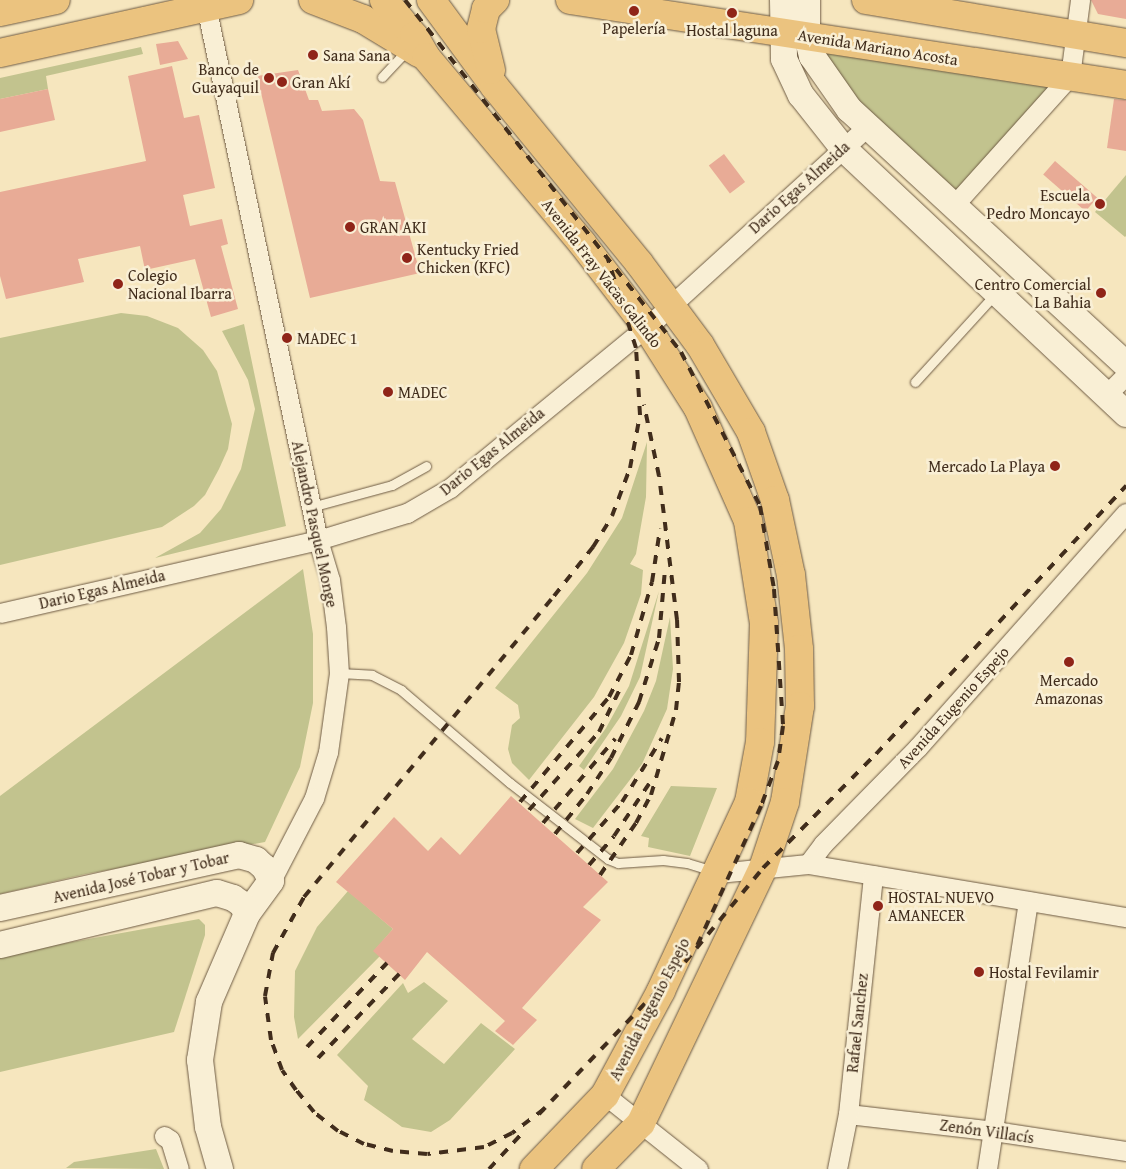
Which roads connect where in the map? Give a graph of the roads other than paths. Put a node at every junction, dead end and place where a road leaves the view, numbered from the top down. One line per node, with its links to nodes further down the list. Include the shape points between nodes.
1 (56, 0): 13 (main road)
2 (239, 0): 12 (main road)
3 (313, 0): 17 (main road, via 341,9)
4 (384, 0): 17 (main road, Avenida Fray Vacas Galindo, via 414,36)
5 (431, 0): 22 (main road, Avenida Fray Vacas Galindo)
6 (495, 0): 22 (main road, via 486,9 481,28)
7 (570, 0): 14 (main road, Avenida Mariano Acosta)
8 (782, 0): 14 (street)
9 (808, 0): 14 (street)
10 (866, 0): 15 (main road)
11 (1080, 0): 15 (street)
12 (206, 6): 18 (main road); 35 (street, Alejandro Pasquel Monge)
13 (0, 12)
14 (794, 34): 19 (main road, Avenida Mariano Acosta); 23 (street); 24 (street, via 784,59 801,95)
15 (1074, 36): 16 (main road); 19 (street)
16 (1126, 43)
17 (418, 52): 20 (lane); 28 (main road, Avenida Fray Vacas Galindo, via 582,243)
18 (0, 53)
19 (1070, 76): 21 (main road, Avenida Mariano Acosta); 25 (street)
20 (382, 77)
21 (1126, 85)
22 (495, 86): 27 (main road, Avenida Fray Vacas Galindo)
23 (866, 128): 24 (street, Dario Egas Almeida); 25 (street)
24 (842, 147): 26 (street); 27 (street, Dario Egas Almeida)
25 (955, 204): 29 (street)
26 (997, 291): 31 (lane); 32 (street)
27 (669, 306): 28 (street, Dario Egas Almeida); 41 (main road, Avenida Fray Vacas Galindo, via 700,345 751,432 775,500 791,576 799,649 800,706 785,802)
28 (646, 326): 37 (street, Dario Egas Almeida, via 450,488 407,513); 42 (main road, Avenida Fray Vacas Galindo, via 698,408 748,521 764,623 760,742 749,802)
29 (1126, 365)
30 (1126, 376): 32 (street)
31 (915, 382)
32 (1106, 395): 33 (street)
33 (1126, 414)
34 (426, 466): 35 (lane, via 392,485)
35 (311, 507): 37 (street, Alejandro Pasquel Monge)
36 (1126, 513): 40 (street, Avenida Eugenio Espejo, via 918,747 823,844)
37 (318, 540): 38 (street, Dario Egas Almeida); 39 (street, Alejandro Pasquel Monge, via 330,580)
38 (0, 613)
39 (339, 673): 42 (lane, via 372,675 401,690 510,783 608,859 618,863 663,860 687,863); 44 (street, Alejandro Pasquel Monge, via 328,752 314,798)
40 (808, 864): 41 (street); 43 (street)
41 (763, 868): 42 (street); 52 (main road)
42 (718, 873): 50 (main road, Avenida Eugenio Espejo, via 661,991)
43 (873, 875): 45 (street); 51 (street, Rafael Sanchez)
44 (271, 880): 46 (street, Avenida José Tobar y Tobar, via 256,860 239,855); 47 (street, Alejandro Pasquel Monge)
45 (1028, 901): 48 (street); 53 (street)
46 (0, 908)
47 (247, 914): 49 (street, Avenida José Tobar y Tobar, via 242,904 217,893); 58 (street, Alejandro Pasquel Monge, via 210,1002 200,1060 208,1127)
48 (1126, 917)
49 (0, 945)
50 (604, 1095): 52 (street); 59 (main road, Avenida Eugenio Espejo)
51 (848, 1114): 53 (street, Zenón Villacís); 61 (street, Rafael Sanchez)
52 (640, 1123): 56 (street); 60 (main road)
53 (994, 1131): 55 (street, Zenón Villacís); 62 (street)
54 (164, 1136): 57 (street, via 170,1140)
55 (1126, 1151)
56 (689, 1166)
57 (179, 1169)
58 (220, 1169)
59 (534, 1169)
60 (596, 1169)
61 (837, 1169)
62 (987, 1169)

